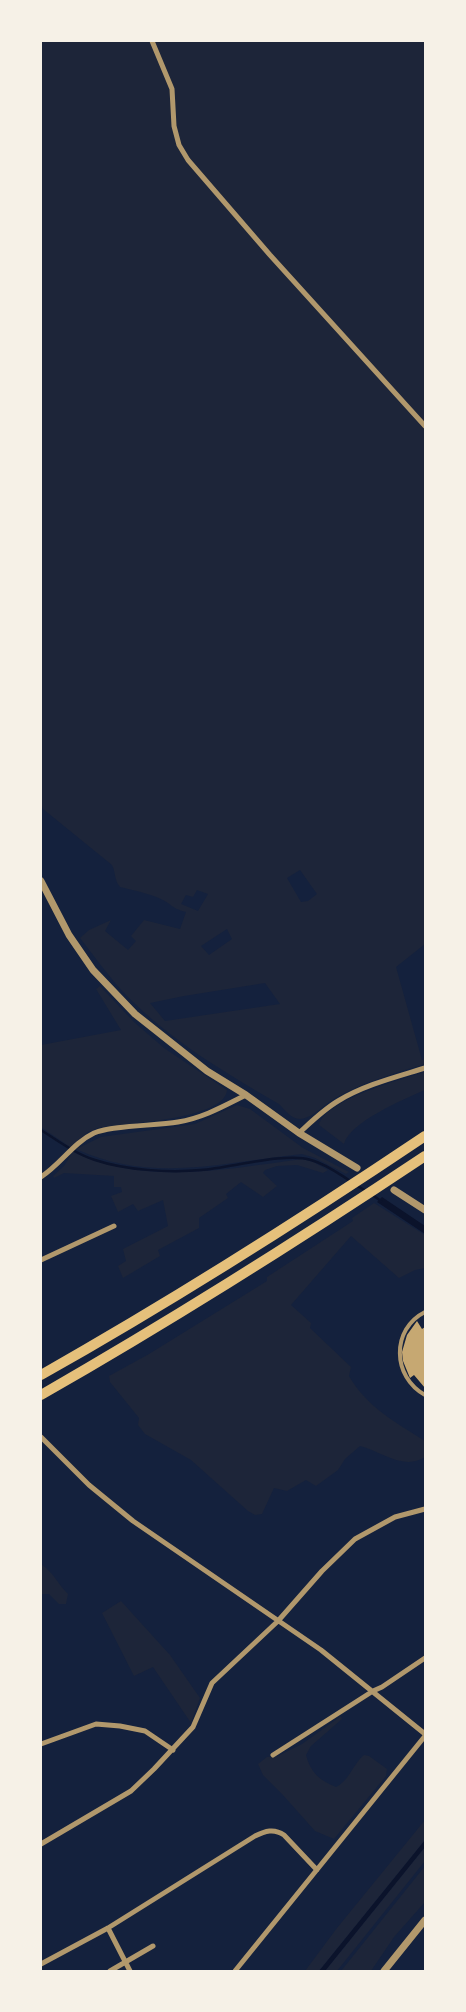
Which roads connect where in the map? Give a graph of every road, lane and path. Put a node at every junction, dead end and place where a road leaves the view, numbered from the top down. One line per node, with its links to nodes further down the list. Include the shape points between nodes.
1 (152, 42): 2 (street, via 172,89 174,126 188,160)
2 (425, 426)
3 (41, 881): 5 (street, via 69,935 93,970 120,1000 167,1041)
4 (425, 1068): 6 (street, via 338,1101)
5 (246, 1095): 6 (street); 10 (street, via 209,1114 188,1120 98,1132 74,1146 61,1162)
6 (299, 1133): 9 (street)
7 (425, 1136): 16 (highway, via 335,1197 104,1340)
8 (425, 1156): 17 (highway, via 227,1285)
9 (358, 1168)
10 (41, 1177)
11 (394, 1190): 12 (street)
12 (425, 1210)
13 (114, 1226): 14 (street)
14 (41, 1260)
15 (425, 1312): 18 (street, via 416,1316 404,1330 399,1348 400,1366 409,1382)
16 (41, 1375)
17 (41, 1395)
18 (425, 1395)
19 (41, 1438): 21 (street, via 89,1485 133,1521)
20 (425, 1509): 21 (street, via 395,1517 355,1539)
21 (278, 1621): 23 (street); 26 (street, via 212,1683 193,1727)
22 (425, 1658): 23 (street, via 382,1687)
23 (372, 1690): 24 (street); 27 (street)
24 (425, 1735): 29 (street)
25 (41, 1744): 26 (street, via 96,1724 145,1731)
26 (173, 1750): 28 (street, via 131,1791)
27 (273, 1755)
28 (41, 1844)
29 (317, 1870): 31 (street, via 278,1830 265,1831); 37 (street)
30 (425, 1920): 38 (street)
31 (108, 1928): 33 (street); 34 (street)
32 (154, 1946): 33 (street)
33 (125, 1962): 35 (street); 36 (street)
34 (41, 1964)
35 (110, 1971)
36 (130, 1971)
37 (235, 1971)
38 (384, 1971)

